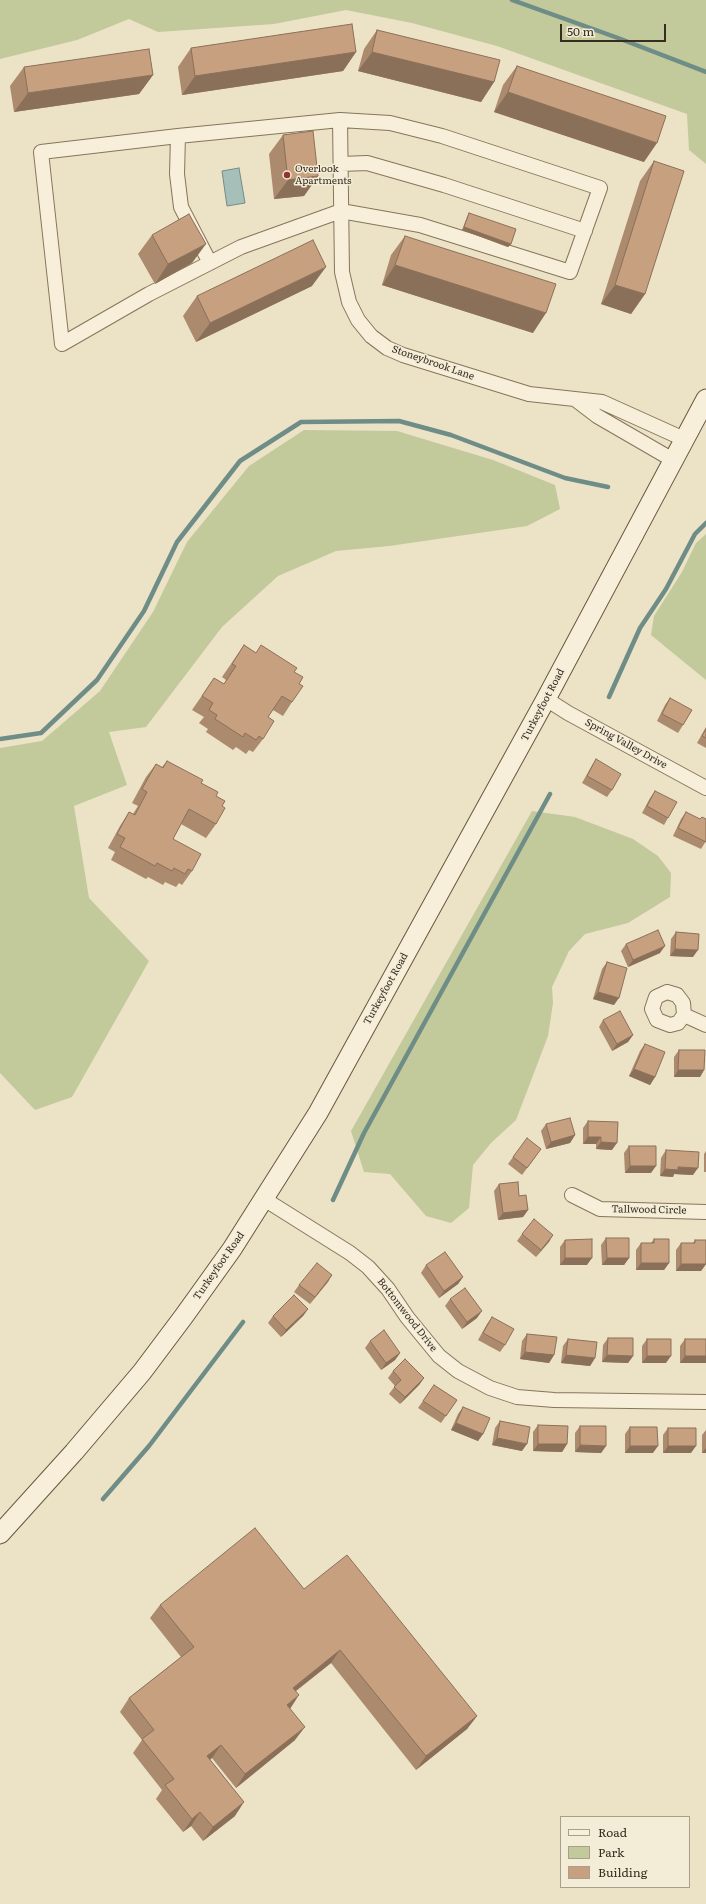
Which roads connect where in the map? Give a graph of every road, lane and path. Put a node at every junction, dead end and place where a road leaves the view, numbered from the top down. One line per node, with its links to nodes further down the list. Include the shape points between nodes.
1 (340, 120): 2 (street); 3 (street, Stoneybrook Lane); 5 (street, via 390,123 442,136 600,188)
2 (178, 136): 6 (street, via 177,174 181,207); 6 (street, via 41,152 62,344 149,294)
3 (341, 164): 4 (street, Stoneybrook Lane); 5 (street, via 367,163)
4 (341, 211): 5 (street, via 420,225 570,272); 6 (street, via 241,247); 8 (street, Stoneybrook Lane, via 344,286 358,320 371,336 387,348 403,355 529,394)
5 (585, 231)
6 (210, 263)
7 (706, 399): 9 (main road, Turkeyfoot Road)
8 (576, 400): 9 (street, Stoneybrook Lane, via 602,402); 10 (street, via 597,416)
9 (684, 439): 10 (main road, Turkeyfoot Road)
10 (673, 460): 11 (main road, Turkeyfoot Road)
11 (546, 699): 12 (street, Spring Valley Drive); 16 (main road, Turkeyfoot Road, via 318,1113)
12 (706, 788)
13 (684, 1015): 14 (street)
14 (706, 1025)
15 (572, 1195): 17 (street, Tallwood Circle, via 600,1209)
16 (264, 1199): 18 (street, Bottomwood Drive, via 368,1267 439,1356 458,1371 490,1388 517,1397 554,1400); 19 (main road, Turkeyfoot Road, via 212,1277 142,1372)
17 (706, 1212)
18 (706, 1402)
19 (0, 1534)

